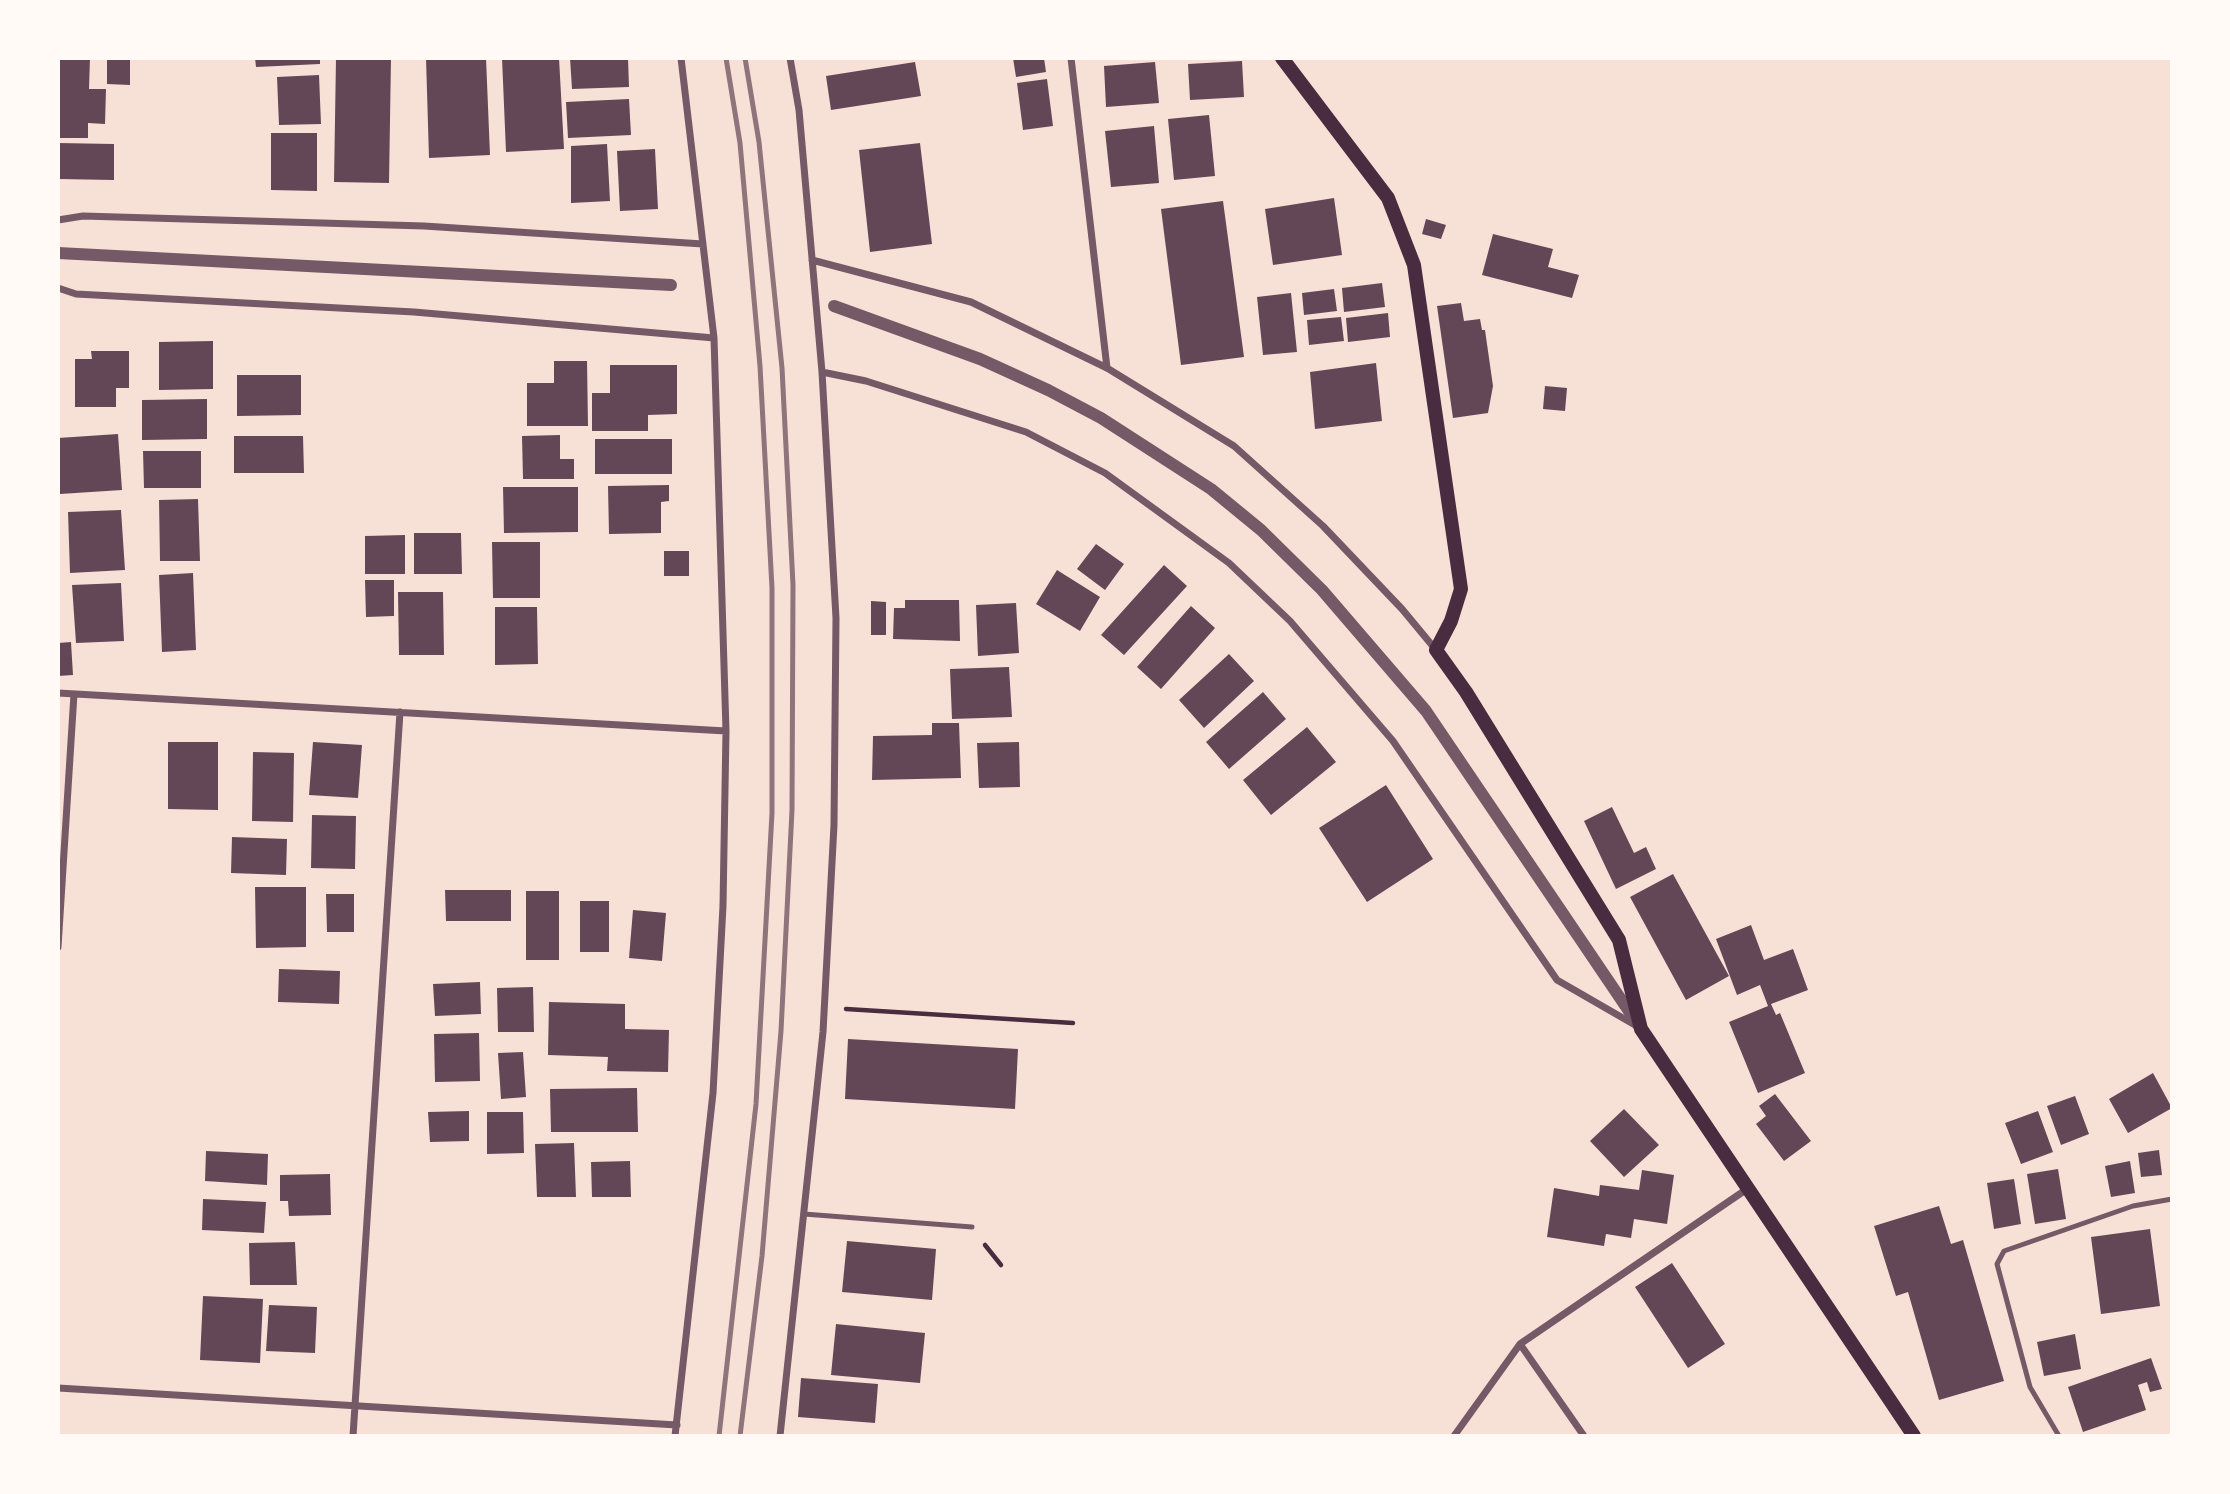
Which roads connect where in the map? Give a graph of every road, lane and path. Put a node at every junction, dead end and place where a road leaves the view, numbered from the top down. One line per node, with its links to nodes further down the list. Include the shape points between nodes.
1 (681, 58): 6 (street)
2 (790, 58): 8 (street)
3 (1071, 58): 13 (street)
4 (1282, 58): 15 (main road, via 1388,198 1414,265 1461,589)
5 (58, 220): 6 (street, via 83,216 410,226)
6 (703, 244): 12 (street)
7 (58, 253): 9 (street)
8 (812, 260): 13 (street, via 971,302); 14 (street)
9 (671, 285)
10 (58, 288): 12 (street, via 76,294 414,312)
11 (834, 306): 23 (street, via 980,359 1048,390 1101,418 1211,489 1261,530 1322,590 1426,711)
12 (714, 338): 19 (street)
13 (1107, 368): 15 (street, via 1234,446 1323,526)
14 (822, 372): 21 (street, via 836,618 834,825); 23 (street, via 866,381 1026,432 1105,473 1229,563 1290,621 1393,741 1557,980)
15 (1436, 650): 23 (main road, via 1619,940)
16 (58, 693): 17 (street)
17 (74, 694): 18 (street); 20 (street)
18 (400, 712): 19 (street); 30 (street)
19 (726, 731): 31 (street, via 713,1093)
20 (58, 947)
21 (824, 1008): 22 (path); 26 (street)
22 (1073, 1023)
23 (1641, 1029): 24 (main road)
24 (1747, 1189): 28 (street); 37 (main road)
25 (2172, 1199): 38 (lane, via 2133,1206 2004,1251 1997,1264 2030,1387)
26 (804, 1214): 27 (lane); 34 (street)
27 (972, 1227)
28 (1520, 1344): 35 (street); 36 (street)
29 (58, 1388): 30 (street)
30 (355, 1405): 31 (street); 32 (street)
31 (677, 1425): 33 (street)
32 (353, 1436)
33 (675, 1436)
34 (780, 1436)
35 (1454, 1436)
36 (1584, 1436)
37 (1914, 1436)
38 (2059, 1436)

